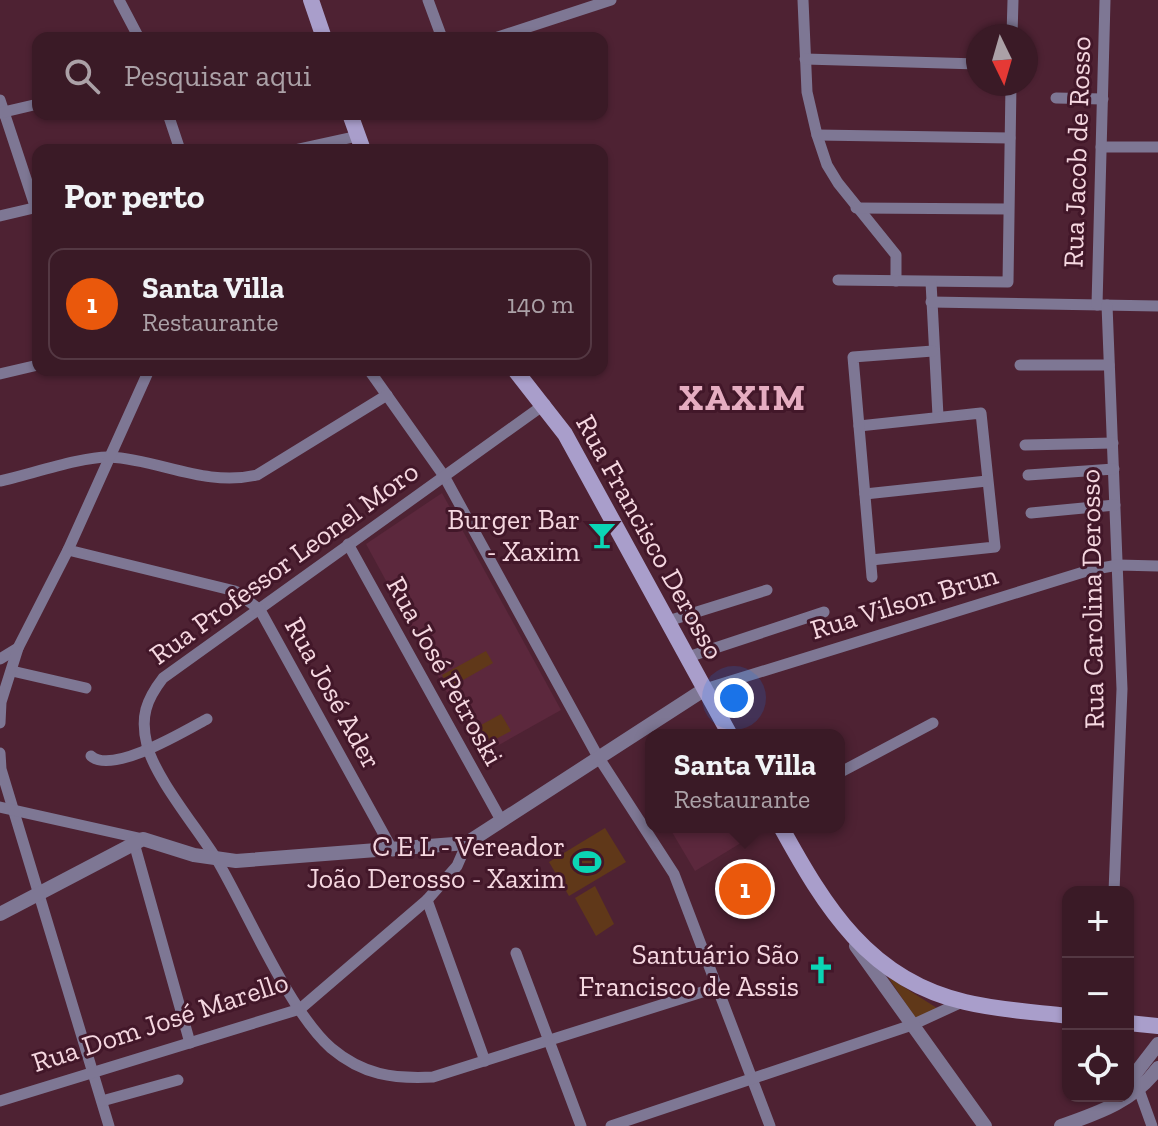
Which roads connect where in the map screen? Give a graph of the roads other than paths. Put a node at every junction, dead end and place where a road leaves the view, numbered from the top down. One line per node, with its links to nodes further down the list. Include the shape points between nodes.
1 (119, 0): 9 (street)
2 (311, 0): 10 (main road)
3 (428, 0): 11 (street)
4 (611, 0): 12 (street)
5 (803, 0): 13 (street)
6 (1013, 0): 8 (street)
7 (1105, 0): 19 (street, Rua Jacob de Rosso)
8 (1012, 24)
9 (136, 32)
10 (322, 32)
11 (440, 32)
12 (513, 32)
13 (805, 59): 14 (street); 16 (street)
14 (824, 59): 15 (street); 16 (street)
15 (966, 64)
16 (806, 80): 24 (street)
17 (1011, 96): 25 (street)
18 (1056, 98): 19 (street)
19 (1103, 99): 28 (street, Rua Jacob de Rosso)
20 (32, 105): 21 (street)
21 (1, 108): 30 (street)
22 (170, 120): 27 (street)
23 (352, 120): 26 (main road)
24 (817, 135): 25 (street); 31 (street, via 827,165)
25 (1010, 138): 33 (street)
26 (360, 143)
27 (178, 144)
28 (1101, 147): 29 (street); 45 (street, Rua Jacob de Rosso)
29 (1158, 147)
30 (32, 196)
31 (856, 208): 32 (street); 36 (street)
32 (879, 208): 33 (street); 36 (street)
33 (1008, 209): 41 (street)
34 (32, 211): 35 (street)
35 (0, 216)
36 (871, 226): 38 (street, via 896,255)
37 (838, 280): 38 (street)
38 (896, 281): 39 (street)
39 (931, 282): 40 (street); 43 (street)
40 (966, 282): 41 (street); 42 (street)
41 (1008, 282): 44 (street)
42 (972, 301): 43 (street); 44 (street)
43 (931, 302): 47 (street)
44 (1008, 302): 45 (street)
45 (1102, 305): 46 (street); 49 (street, Rua Carolina Derosso)
46 (1158, 306)
47 (933, 351): 57 (street); 58 (street, via 853,357)
48 (1020, 365): 49 (street)
49 (1109, 365): 59 (street, Rua Carolina Derosso)
50 (32, 366): 51 (street)
51 (0, 374)
52 (146, 376): 61 (street)
53 (373, 376): 55 (street)
54 (520, 376): 56 (main road, Rua Francisco Derosso)
55 (387, 395): 61 (street, via 257,475 235,480); 64 (street)
56 (545, 404): 64 (street, Rua Professor Leonel Moro); 79 (main road, Rua Francisco Derosso)
57 (938, 416): 58 (street); 66 (street, via 981,413)
58 (859, 426): 67 (street)
59 (1113, 443): 60 (street); 62 (street, Rua Carolina Derosso)
60 (1025, 445)
61 (108, 457): 65 (street); 71 (street)
62 (1114, 469): 63 (street); 68 (street, Rua Carolina Derosso)
63 (1028, 475)
64 (444, 476): 70 (street, Rua Professor Leonel Moro); 92 (street)
65 (0, 481)
66 (987, 481): 67 (street); 72 (street, via 995,547)
67 (865, 494): 72 (street)
68 (1115, 505): 69 (street); 73 (street, Rua Carolina Derosso)
69 (1031, 513)
70 (348, 544): 77 (street, Rua Professor Leonel Moro); 97 (street, Rua José Petroski)
71 (68, 550): 77 (street, Rua José Ader, via 235,591); 80 (street)
72 (871, 560): 75 (street)
73 (1118, 565): 74 (street, Rua Vilson Brun); 85 (street, Rua Vilson Brun); 105 (street, Rua Carolina Derosso, via 1122,689)
74 (1158, 566)
75 (872, 577)
76 (767, 590): 79 (street)
77 (260, 610): 90 (street, Rua Professor Leonel Moro, via 163,678 143,711); 103 (street, Rua José Ader)
78 (824, 612): 81 (street)
79 (668, 621): 81 (main road, Rua Francisco Derosso)
80 (18, 648): 82 (street); 83 (street)
81 (688, 657): 85 (main road, Rua Francisco Derosso)
82 (0, 659)
83 (12, 671): 84 (street); 87 (street)
84 (86, 688)
85 (705, 689): 89 (main road, Rua Francisco Derosso); 92 (street, Rua Dom José Marello)
86 (207, 719): 90 (street)
87 (0, 723)
88 (933, 723): 94 (street)
89 (727, 729)
90 (148, 749): 93 (street, via 108,761); 104 (street, Rua Professor Leonel Moro)
91 (0, 753): 96 (street)
92 (597, 755): 97 (street, Rua Dom José Marello); 98 (street)
93 (91, 756)
94 (845, 770)
95 (0, 807): 96 (street)
96 (16, 811): 101 (street); 106 (street)
97 (501, 820): 102 (street, Rua Dom José Marello)
98 (645, 829)
99 (647, 833): 111 (street, via 674,874)
100 (784, 833): 109 (main road)
101 (138, 841): 104 (street); 106 (street); 119 (street)
102 (467, 843): 103 (street); 107 (street, Rua Dom José Marello, via 457,866)
103 (393, 851): 104 (street)
104 (216, 860): 113 (street, Rua Professor Leonel Moro)
105 (1114, 886)
106 (40, 892): 108 (street); 123 (street)
107 (427, 900): 113 (street, Rua Dom José Marello); 121 (street)
108 (0, 914)
109 (851, 939): 112 (main road, via 930,990); 116 (street)
110 (516, 953): 118 (street)
111 (718, 987): 118 (street, Rua Professor Leonel Moro); 124 (street)
112 (962, 1002): 114 (main road); 116 (street)
113 (300, 1009): 119 (street, Rua Dom José Marello); 121 (street, Rua Professor Leonel Moro, via 329,1046 360,1069 395,1079 433,1077)
114 (1062, 1015)
115 (1134, 1024): 117 (main road)
116 (912, 1025): 124 (street); 138 (street)
117 (1158, 1026)
118 (549, 1041): 121 (street, Rua Professor Leonel Moro); 135 (street)
119 (190, 1043): 123 (street, Rua Dom José Marello)
120 (1158, 1044): 126 (street)
121 (485, 1061)
122 (1158, 1068): 127 (street)
123 (93, 1072): 129 (street, Rua Dom José Marello); 130 (street)
124 (753, 1078): 136 (street); 137 (street)
125 (178, 1080): 130 (street)
126 (1134, 1082)
127 (1134, 1084)
128 (1134, 1089): 139 (street)
129 (0, 1101)
130 (102, 1101): 134 (street)
131 (1103, 1102): 133 (street)
132 (1114, 1102): 133 (street)
133 (1068, 1124)
134 (109, 1126)
135 (581, 1126)
136 (611, 1126)
137 (770, 1126)
138 (985, 1126)
139 (1152, 1126)

